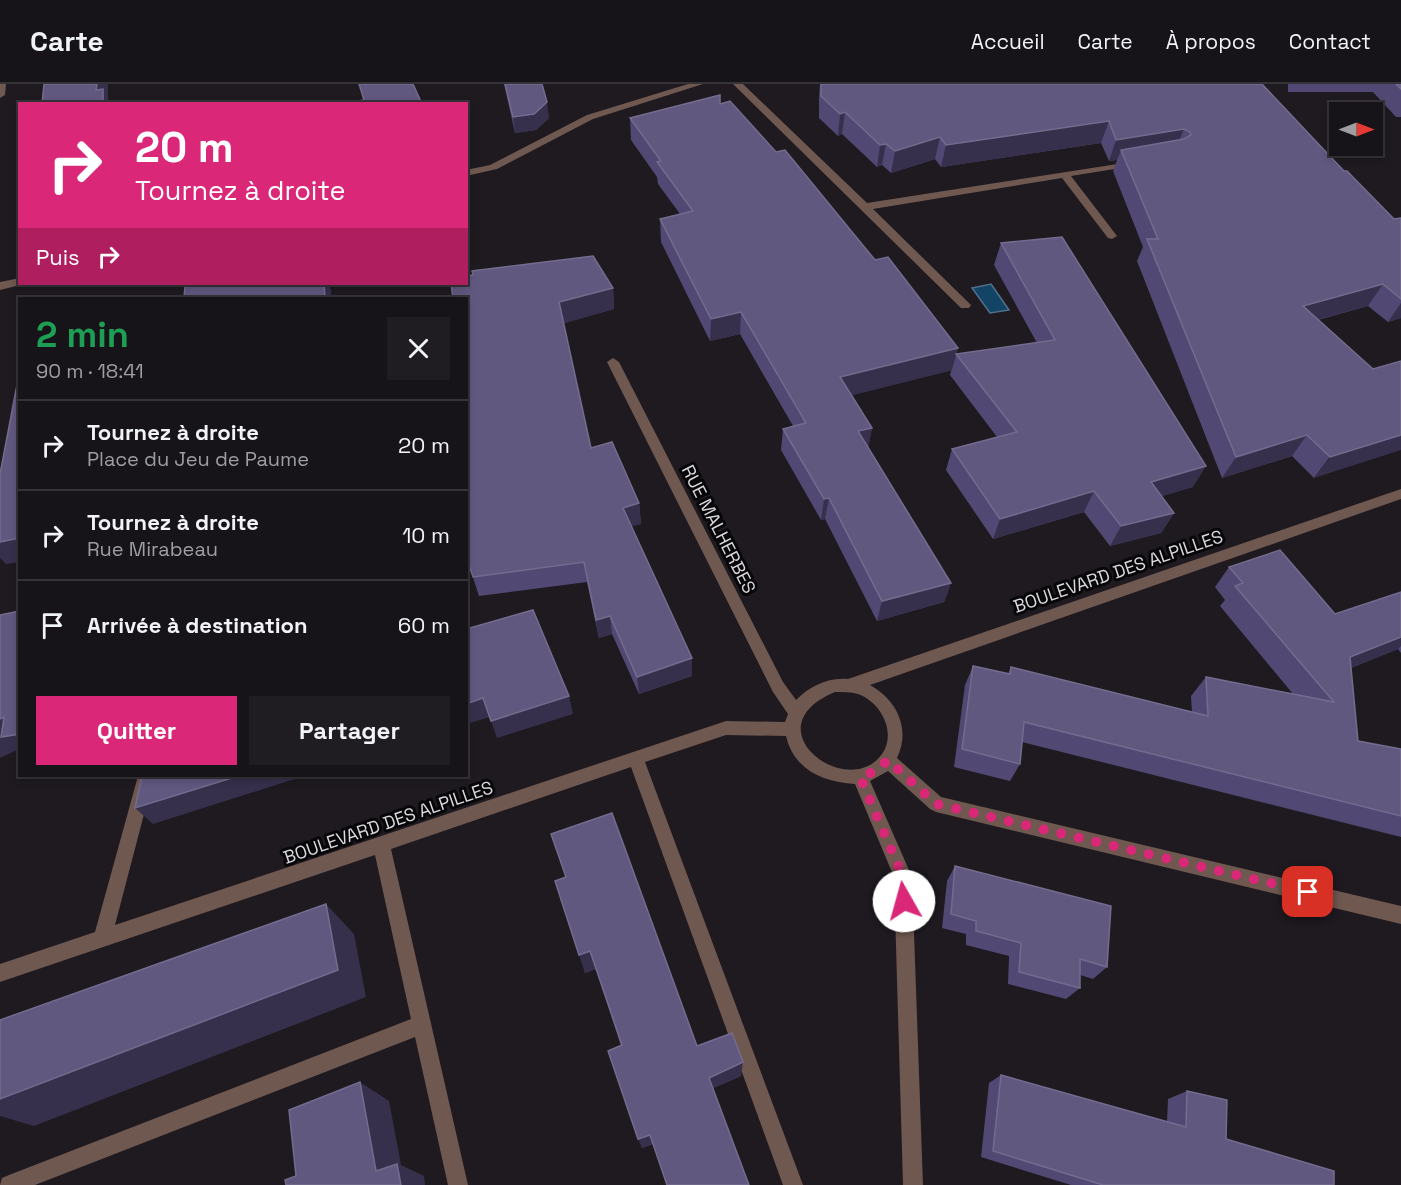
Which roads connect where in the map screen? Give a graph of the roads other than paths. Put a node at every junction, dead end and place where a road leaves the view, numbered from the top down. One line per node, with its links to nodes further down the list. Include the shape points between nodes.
1 (1, 84): 4 (street)
2 (698, 84): 6 (street, via 590,117 493,167)
3 (738, 84): 8 (street)
4 (0, 95)
5 (1142, 162): 7 (street)
6 (468, 173)
7 (1064, 174): 8 (street); 9 (street)
8 (865, 207): 12 (street)
9 (1112, 236)
10 (18, 281): 11 (street)
11 (0, 286)
12 (965, 305)
13 (613, 362): 16 (street, RUE MALHERBES, via 778,687)
14 (1401, 494): 15 (street, BOULEVARD DES ALPILLES)
15 (848, 686): 16 (street, via 817,689); 19 (street, via 866,690 891,713 897,731)
16 (795, 711): 17 (street)
17 (792, 729): 18 (street, BOULEVARD DES ALPILLES, via 726,728); 21 (street, via 795,746 819,771)
18 (636, 759): 22 (street, BOULEVARD DES ALPILLES); 29 (street)
19 (888, 760): 21 (street, via 876,771); 23 (street, via 936,804)
20 (146, 777): 24 (street)
21 (860, 777): 30 (street, via 903,877)
22 (381, 845): 24 (street, BOULEVARD DES ALPILLES); 26 (street)
23 (1401, 915)
24 (102, 939): 25 (street, BOULEVARD DES ALPILLES)
25 (0, 973)
26 (421, 1025): 27 (street); 28 (street)
27 (9, 1185)
28 (458, 1185)
29 (793, 1185)
30 (913, 1185)

